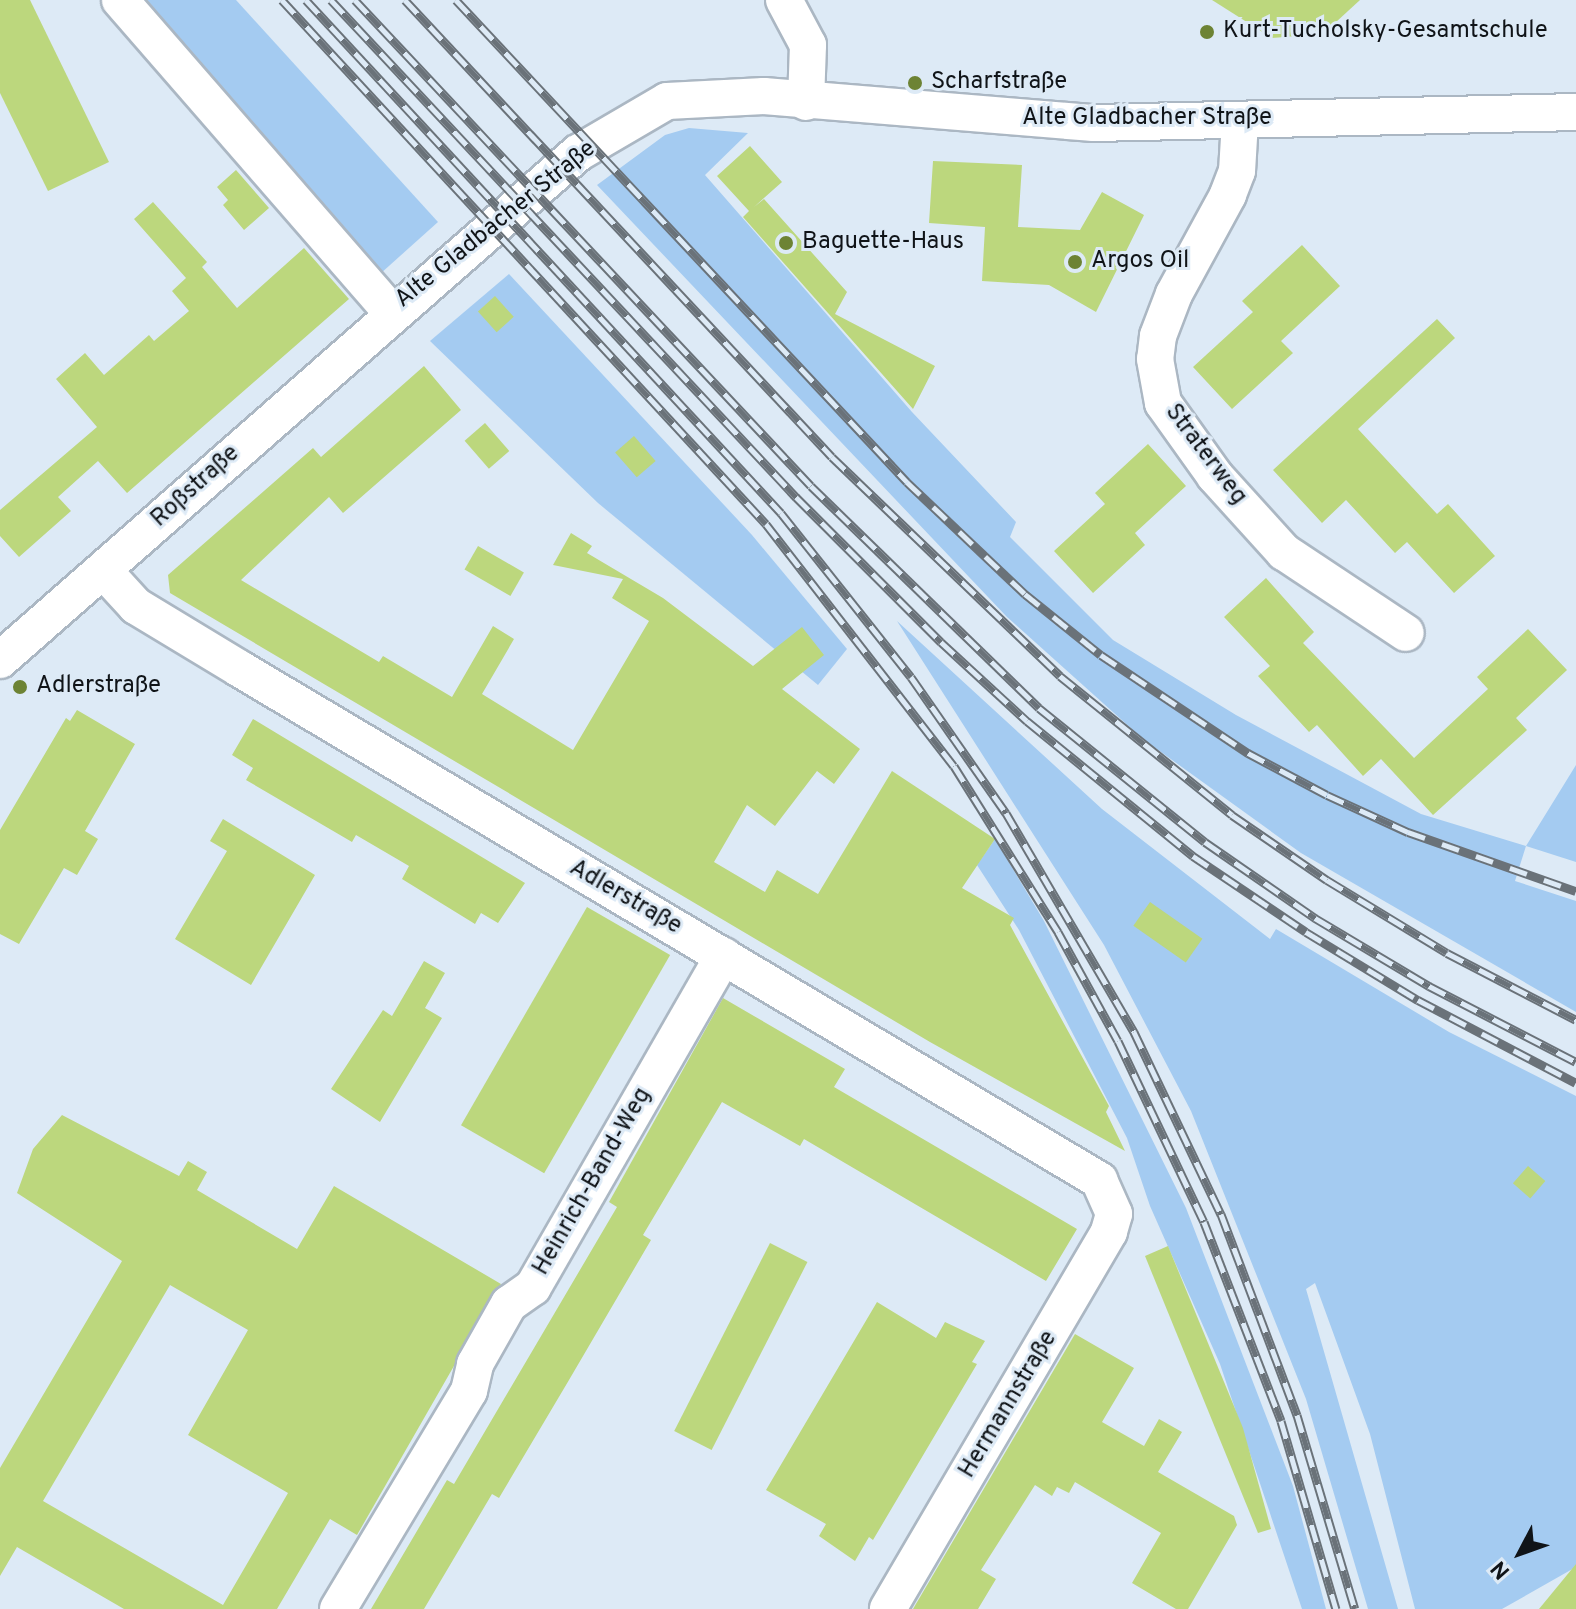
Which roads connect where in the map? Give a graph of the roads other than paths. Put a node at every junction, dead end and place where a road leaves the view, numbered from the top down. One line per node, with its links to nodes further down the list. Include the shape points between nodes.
1 (120, 0): 6 (street, Alte Gladbacher Straße)
2 (784, 0): 3 (street, via 808,45)
3 (806, 102): 5 (street, Alte Gladbacher Straße, via 1094,123); 6 (street, Alte Gladbacher Straße, via 734,96 667,101 578,153)
4 (1576, 112): 5 (street, Alte Gladbacher Straße)
5 (1240, 121): 8 (street, Straterweg, via 1237,171 1228,195 1174,294 1158,336 1155,359 1163,403 1215,476 1284,552)
6 (392, 313): 7 (street, Roßstraße)
7 (103, 570): 9 (street, Roßstraße); 10 (street, Adlerstraße, via 136,606)
8 (1406, 633)
9 (0, 660)
10 (723, 956): 11 (street, Adlerstraße, via 1085,1169); 12 (street, Heinrich-Band-Weg, via 533,1287 509,1304 475,1364 469,1391)
11 (1110, 1195): 13 (street, Hermannstraße, via 1114,1214 1100,1251)
12 (338, 1609)
13 (888, 1609)

